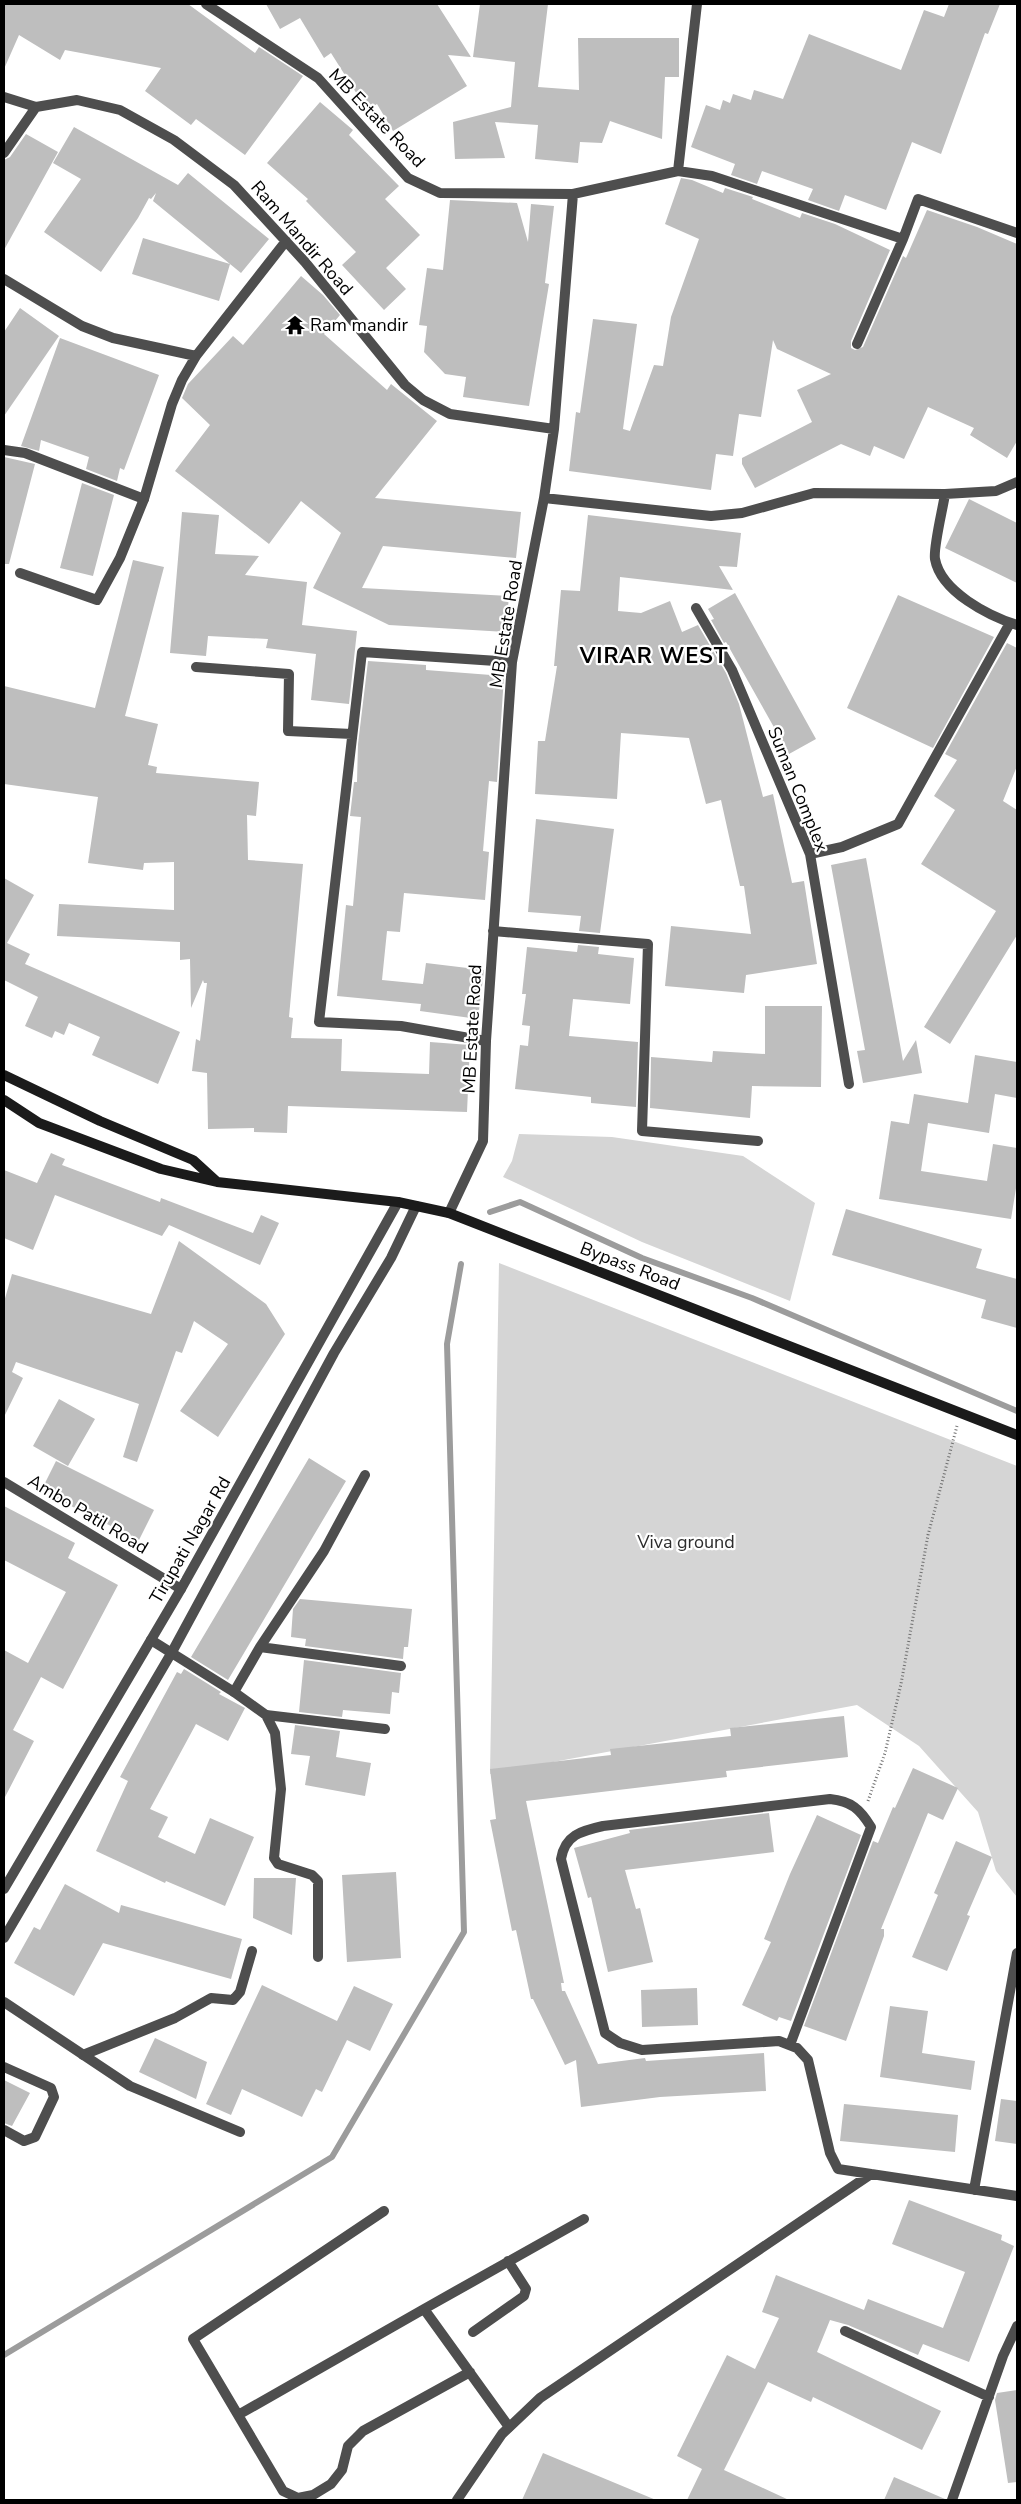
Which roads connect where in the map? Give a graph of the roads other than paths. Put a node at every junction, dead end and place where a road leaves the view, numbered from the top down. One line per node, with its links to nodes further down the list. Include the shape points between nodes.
1 (206, 4): 7 (street, MB Estate Road, via 318,78 408,178 422,186 440,193)
2 (698, 4): 6 (street)
3 (4, 97): 4 (street)
4 (36, 107): 5 (street); 10 (street, Ram Mandir Road, via 78,100 120,110 174,140 234,185)
5 (4, 153)
6 (678, 171): 7 (street, MB Estate Road); 9 (street, via 712,176)
7 (573, 194): 14 (street, MB Estate Road)
8 (1017, 232): 9 (street, via 918,199)
9 (903, 239): 12 (street)
10 (286, 241): 13 (street); 14 (street, Ram Mandir Road, via 405,385 423,400 450,414)
11 (4, 279): 13 (street, via 82,326 113,338)
12 (857, 344)
13 (196, 356): 19 (street, via 172,404)
14 (554, 429): 18 (street, MB Estate Road)
15 (4, 450): 19 (street, via 25,453)
16 (1017, 482): 17 (street, via 996,491)
17 (945, 494): 18 (street, via 814,493 742,513 711,516); 22 (street, via 935,559 942,574 956,594)
18 (544, 498): 23 (street, MB Estate Road)
19 (144, 499): 20 (street, via 120,558 97,600)
20 (20, 573)
21 (696, 608): 26 (street, Suman Complex, via 732,670)
22 (1014, 624): 26 (street, via 898,824 842,847)
23 (512, 662): 25 (street, via 362,652); 27 (street, MB Estate Road)
24 (196, 666): 25 (street, via 289,674 288,731)
25 (352, 734): 28 (street, via 319,1022 402,1026)
26 (810, 854): 30 (street, Suman Complex)
27 (493, 932): 28 (street, MB Estate Road); 32 (street, via 648,944 642,1131)
28 (486, 1040): 36 (street, MB Estate Road, via 483,1141)
29 (4, 1075): 33 (main road, via 100,1121 194,1160)
30 (848, 1084)
31 (4, 1100): 33 (main road, Bypass Road, via 39,1123 161,1168)
32 (758, 1141)
33 (217, 1182): 34 (main road, Bypass Road)
34 (398, 1202): 35 (main road, Bypass Road); 40 (street, Tirupati Nagar Rd)
35 (416, 1206): 36 (main road, Bypass Road); 43 (street)
36 (450, 1213): 37 (main road, Bypass Road)
37 (1017, 1435)
38 (364, 1475): 42 (street, via 324,1551)
39 (4, 1482): 40 (street, Ambo Patil Road)
40 (181, 1590): 41 (street, Tirupati Nagar Rd)
41 (150, 1640): 43 (street); 48 (street, Tirupati Nagar Rd)
42 (260, 1647): 44 (street); 45 (street)
43 (172, 1652): 45 (street); 49 (street)
44 (401, 1666)
45 (234, 1692): 46 (street)
46 (266, 1715): 47 (street); 52 (street, via 275,1733 281,1789 274,1858 278,1864 312,1875 318,1881)
47 (385, 1729)
48 (4, 1889)
49 (4, 1938)
50 (252, 1951): 55 (street, via 238,1997 232,2000 211,1998 175,2018)
51 (1017, 1953): 60 (street)
52 (318, 1957)
53 (4, 2002): 55 (street)
54 (790, 2045): 54 (street, via 871,1827 863,1814 845,1800 830,1799 603,1826 574,1834 561,1859 605,2033 620,2043 642,2050 756,2041 779,2041); 59 (street, via 808,2060 830,2153 838,2169)
55 (83, 2054): 58 (street, via 130,2086)
56 (4, 2067): 57 (street, via 51,2088 54,2097 34,2137 24,2141)
57 (4, 2130)
58 (240, 2132)
59 (871, 2174): 60 (street); 72 (street, via 540,2398)
60 (974, 2190): 61 (street)
61 (1017, 2196)
62 (384, 2211): 71 (street, via 193,2339)
63 (584, 2219): 64 (street)
64 (508, 2261): 65 (street); 68 (street, via 526,2289 524,2296)
65 (424, 2309): 69 (street); 71 (street)
66 (1017, 2326): 70 (street)
67 (845, 2331): 70 (street)
68 (473, 2332)
69 (470, 2372): 71 (street, via 363,2431 348,2446 342,2470 331,2484 313,2495 298,2498 283,2491); 72 (street)
70 (988, 2397): 74 (street)
71 (238, 2415)
72 (509, 2427): 73 (street)
73 (457, 2500)
74 (952, 2500)

